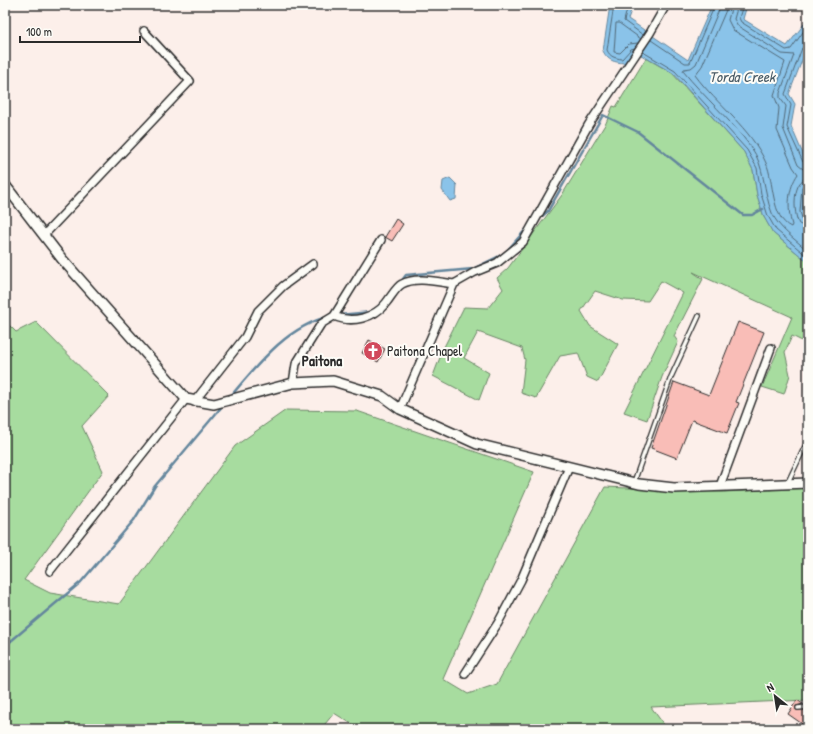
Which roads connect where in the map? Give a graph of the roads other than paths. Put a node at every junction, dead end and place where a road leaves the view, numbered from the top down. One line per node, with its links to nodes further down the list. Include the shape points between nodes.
1 (666, 5): 7 (street, via 589,124 523,242 497,263)
2 (144, 31): 4 (street, via 190,81)
3 (5, 185): 4 (street)
4 (44, 235): 12 (street, via 67,265)
5 (381, 240): 8 (street)
6 (313, 264): 12 (street, via 283,286 258,311 246,337)
7 (454, 284): 8 (street, via 415,280 401,284 375,314 360,319 343,320); 13 (street)
8 (334, 316): 11 (street, via 321,324 296,364)
9 (699, 316): 16 (lane, via 671,377)
10 (771, 348): 19 (street)
11 (293, 383): 12 (street, via 214,404); 13 (street, via 333,381 382,396)
12 (190, 401): 20 (street)
13 (400, 409): 15 (street, via 477,444)
14 (808, 440): 17 (lane)
15 (569, 467): 16 (street); 21 (street, via 521,580 498,623)
16 (634, 483): 19 (street, via 674,488)
17 (787, 483): 18 (street); 19 (street)
18 (808, 483)
19 (720, 486)
20 (50, 571)
21 (465, 674)
22 (808, 707): 23 (lane)
23 (798, 708)

